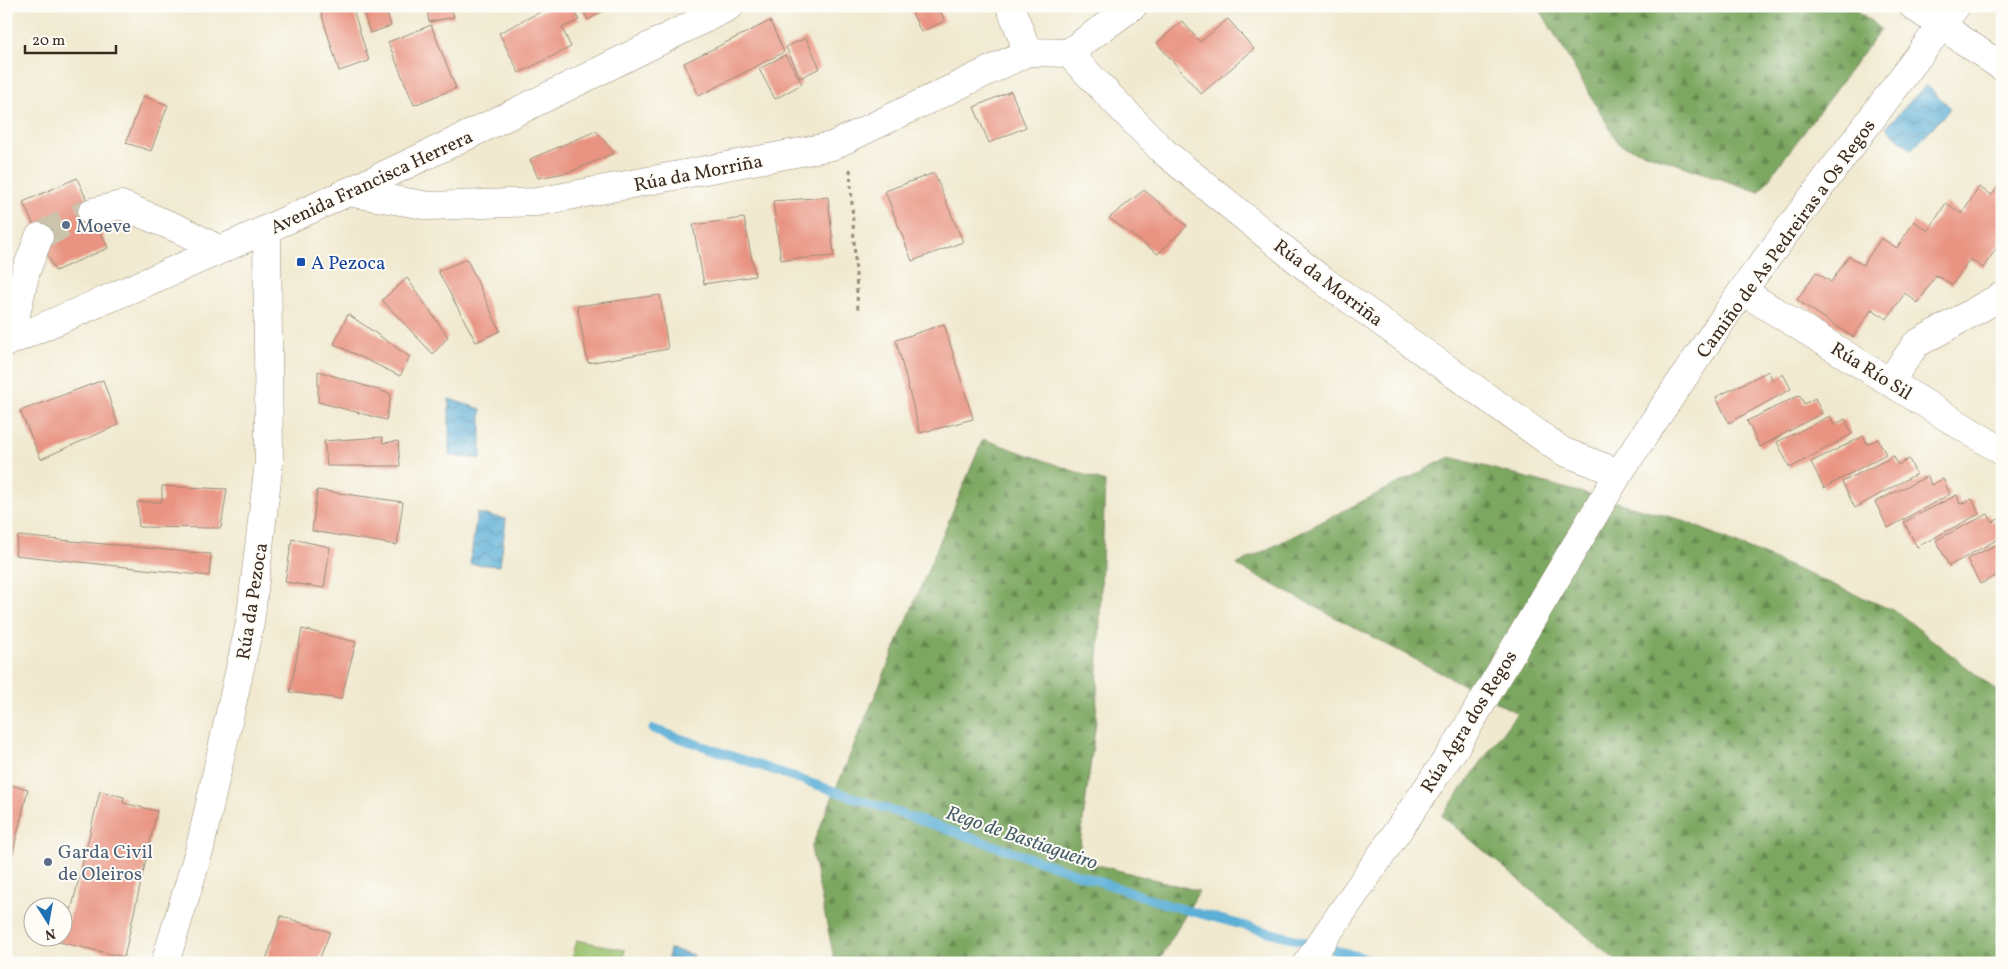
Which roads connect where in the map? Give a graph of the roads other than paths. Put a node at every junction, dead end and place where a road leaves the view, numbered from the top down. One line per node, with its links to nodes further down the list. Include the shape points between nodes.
1 (730, 6): 9 (street, Avenida Francisca Herrera, via 502,120)
2 (1010, 6): 6 (street)
3 (1134, 6): 7 (street)
4 (1913, 6): 5 (street)
5 (1948, 16): 8 (street); 14 (street, Camiño de As Pedreiras a Os Regos)
6 (1028, 52): 7 (street, Rúa da Morriña); 9 (street, Rúa da Morriña, via 832,146 537,202 430,206)
7 (1068, 53): 19 (street, Rúa da Morriña, via 1163,151 1317,276 1562,451)
8 (2002, 67)
9 (347, 192): 11 (street, Avenida Francisca Herrera)
10 (92, 212): 13 (street, via 121,205)
11 (267, 230): 13 (street, Avenida Francisca Herrera); 20 (street, Rúa da Pezoca, via 269,462 250,623 200,848)
12 (39, 237): 16 (street, via 26,271)
13 (220, 250): 16 (street, Avenida Francisca Herrera)
14 (1742, 291): 17 (street, Rúa Río Sil); 19 (street, Camiño de As Pedreiras a Os Regos)
15 (2002, 296): 17 (street, via 1916,344)
16 (8, 342)
17 (1890, 381): 18 (street, Rúa Río Sil)
18 (2002, 451)
19 (1619, 473): 21 (street, Rúa Agra dos Regos, via 1456,746)
20 (165, 963)
21 (1307, 963)

